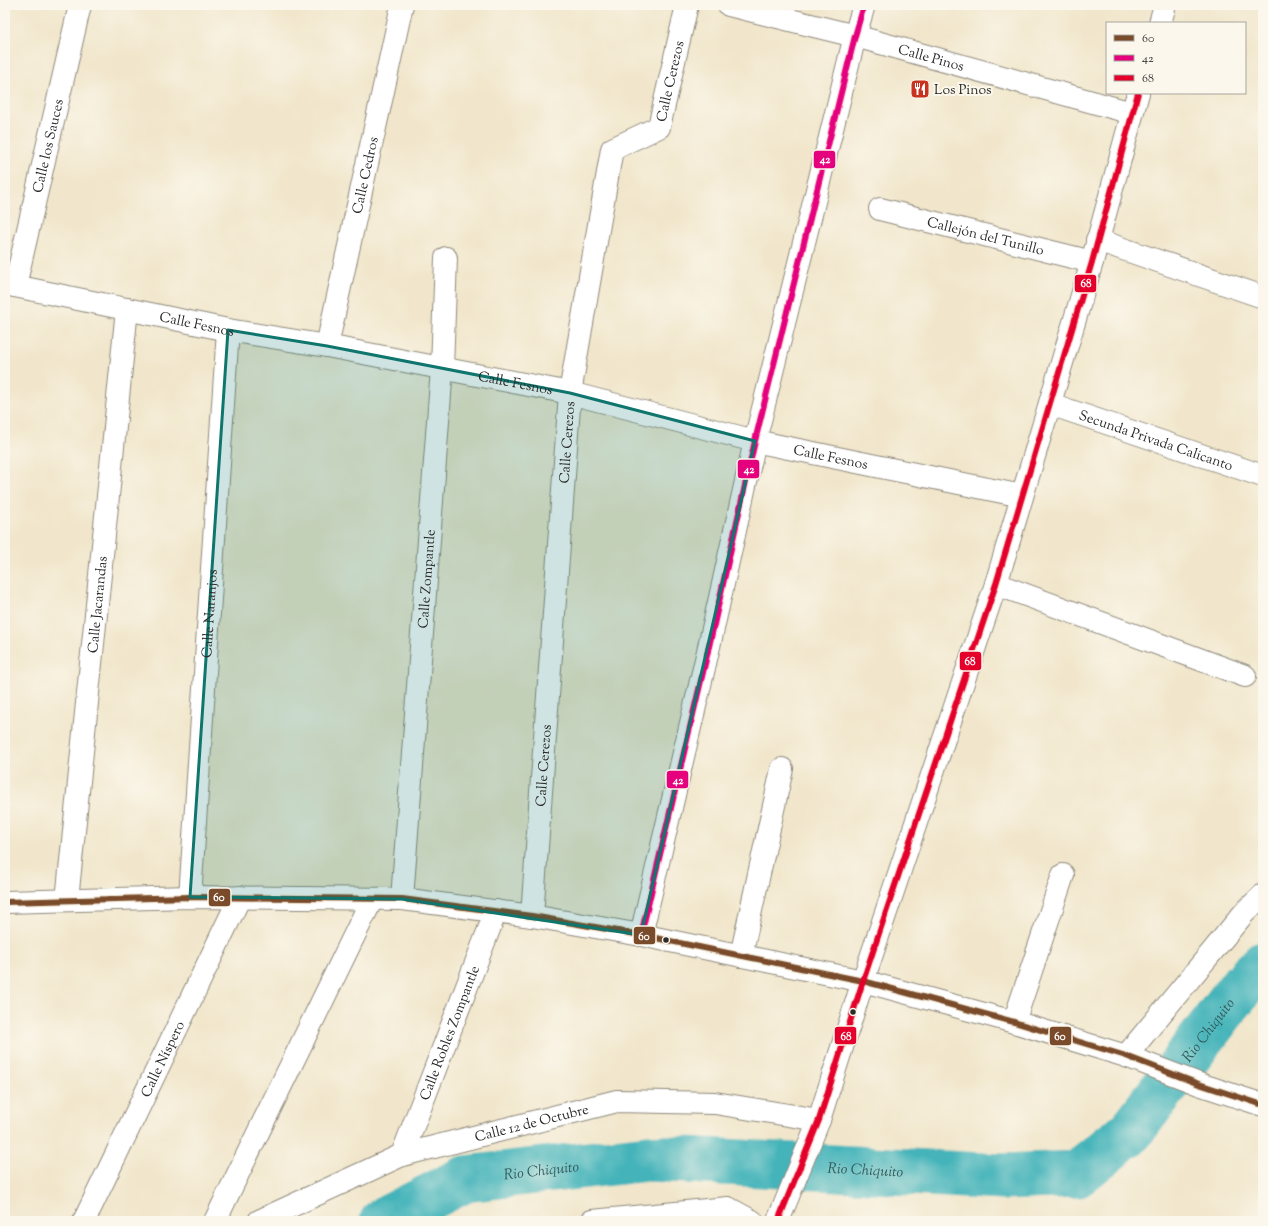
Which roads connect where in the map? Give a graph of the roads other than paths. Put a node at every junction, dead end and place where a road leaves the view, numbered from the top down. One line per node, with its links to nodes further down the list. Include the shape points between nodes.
1 (80, 5): 14 (street, Calle los Sauces)
2 (402, 5): 18 (street, Calle Cedros)
3 (687, 5): 20 (street, Calle Cerezos, via 659,127 612,149)
4 (729, 5): 8 (street, Calle Pinos)
5 (864, 5): 8 (street)
6 (1165, 5): 7 (street)
7 (1160, 22)
8 (855, 36): 9 (street, Calle Pinos); 22 (street)
9 (1135, 103): 11 (street)
10 (880, 209): 13 (street, Callejón del Tunillo)
11 (1097, 240): 13 (street); 15 (street)
12 (446, 258): 19 (street, Calle Zompantle)
13 (1092, 262): 21 (street)
14 (10, 285): 16 (street, Calle Fesnos)
15 (1263, 297)
16 (127, 309): 17 (street, Calle Fesnos); 34 (street, Calle Jacarandas)
17 (228, 330): 18 (street, Calle Fesnos); 30 (street, Calle Naranjos)
18 (327, 346): 19 (street, Calle Fesnos)
19 (442, 368): 20 (street, Calle Fesnos); 33 (street, Calle Zompantle)
20 (570, 393): 22 (street, Calle Fesnos); 37 (street, Calle Cerezos)
21 (1050, 404): 23 (street, Secunda Privada Calicanto); 24 (street)
22 (755, 440): 24 (street, Calle Fesnos); 38 (street)
23 (1263, 476)
24 (1022, 496): 25 (street)
25 (996, 584): 26 (street); 40 (street)
26 (1245, 676)
27 (782, 769): 39 (street)
28 (1062, 875): 41 (street)
29 (1263, 894): 42 (street, via 1244,913)
30 (190, 897): 31 (street); 34 (street)
31 (240, 897): 32 (street); 46 (street, Calle Níspero)
32 (372, 899): 33 (street); 47 (street)
33 (402, 899): 36 (street)
34 (67, 900): 35 (street)
35 (5, 902)
36 (496, 911): 37 (street); 45 (street, Calle Robles Zompantle)
37 (532, 916): 38 (street)
38 (642, 935): 39 (street)
39 (742, 956): 40 (street)
40 (863, 981): 41 (street); 44 (street)
41 (1014, 1022): 42 (street)
42 (1136, 1059): 43 (street, via 1199,1084)
43 (1263, 1104)
44 (819, 1120): 45 (street, Calle 12 de Octubre, via 715,1103 617,1101); 51 (street)
45 (402, 1155): 48 (street, Calle 12 de Octubre)
46 (84, 1221)
47 (215, 1221)
48 (259, 1221)
49 (592, 1221): 50 (street, via 728,1208)
50 (752, 1221)
51 (778, 1221)

